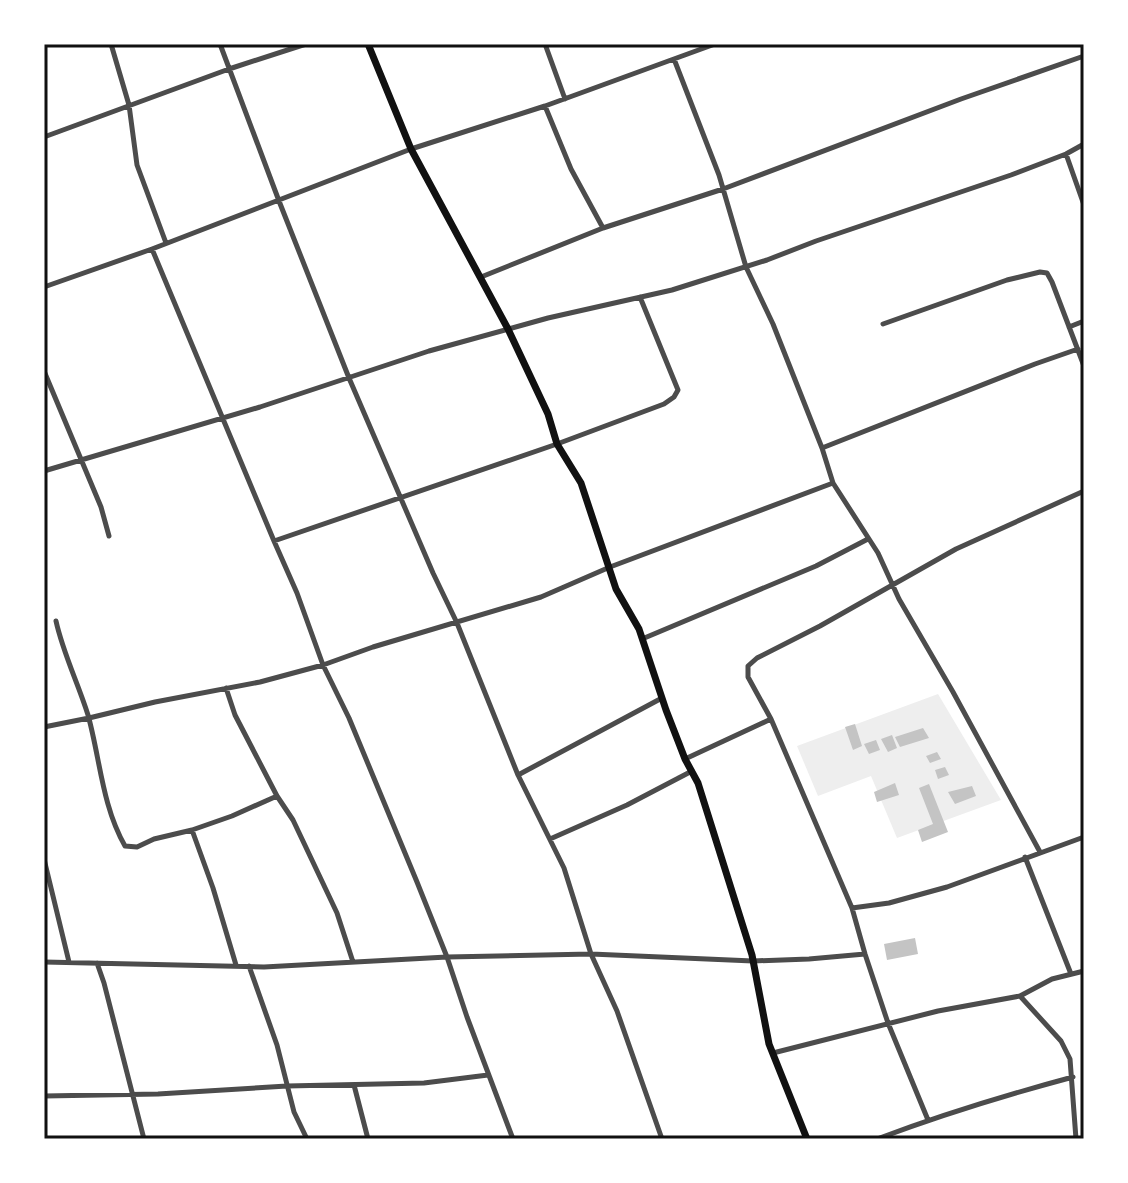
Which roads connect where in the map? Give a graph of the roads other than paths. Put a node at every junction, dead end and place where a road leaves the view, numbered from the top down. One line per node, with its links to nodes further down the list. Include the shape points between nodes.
1 (111, 44): 12 (street)
2 (220, 44): 10 (street)
3 (306, 44): 10 (street)
4 (368, 44): 16 (main road)
5 (545, 44): 11 (street)
6 (715, 44): 7 (street)
7 (698, 47): 9 (street)
8 (1084, 56): 18 (street)
9 (674, 59): 11 (street); 18 (street)
10 (229, 69): 12 (street); 19 (street)
11 (565, 99): 13 (street)
12 (129, 105): 14 (street); 22 (street, via 137,165)
13 (545, 106): 16 (street); 21 (street)
14 (44, 137)
15 (1084, 144): 17 (street)
16 (411, 149): 19 (street); 25 (main road)
17 (1066, 154): 20 (street); 24 (street)
18 (723, 189): 21 (street); 24 (street)
19 (279, 201): 22 (street); 35 (street)
20 (1084, 205)
21 (603, 228): 25 (street)
22 (166, 243): 23 (street)
23 (152, 249): 26 (street); 36 (street)
24 (746, 267): 27 (street); 38 (street)
25 (481, 277): 31 (main road)
26 (44, 287)
27 (640, 297): 31 (street); 37 (street, via 678,390 664,404)
28 (1084, 321): 30 (street)
29 (883, 324): 30 (street, via 1040,272 1052,282)
30 (1069, 327): 32 (street)
31 (508, 329): 35 (street); 37 (main road)
32 (1078, 349): 33 (street); 38 (street)
33 (1084, 366)
34 (44, 371): 39 (street)
35 (349, 378): 36 (street); 43 (street)
36 (222, 417): 39 (street); 46 (street)
37 (557, 444): 43 (street); 47 (main road, via 581,483)
38 (822, 448): 41 (street)
39 (80, 459): 40 (street); 44 (street)
40 (44, 471)
41 (833, 483): 45 (street); 47 (street)
42 (1084, 491): 48 (street, via 956,549)
43 (402, 498): 46 (street); 50 (street)
44 (109, 536)
45 (868, 538): 48 (street); 51 (street, via 816,566)
46 (274, 541): 52 (street)
47 (610, 567): 50 (street, via 541,597); 51 (main road)
48 (893, 586): 56 (street, via 748,666 748,677); 65 (street)
49 (56, 621): 55 (street)
50 (457, 623): 52 (street); 60 (street)
51 (642, 639): 54 (main road)
52 (323, 665): 53 (street); 71 (street)
53 (226, 688): 55 (street); 61 (street)
54 (662, 698): 58 (main road); 60 (street)
55 (89, 718): 57 (street); 62 (street, via 110,810 125,846)
56 (771, 719): 58 (street); 68 (street)
57 (44, 727)
58 (685, 759): 59 (main road)
59 (692, 771): 64 (street); 72 (main road)
60 (518, 775): 64 (street)
61 (277, 796): 62 (street); 76 (street, via 337,913)
62 (192, 830): 77 (street)
63 (1084, 837): 65 (street)
64 (550, 839): 69 (street)
65 (1040, 852): 66 (street)
66 (1025, 857): 68 (street, via 947,887); 80 (street)
67 (44, 859): 74 (street)
68 (852, 908): 70 (street)
69 (591, 954): 71 (street); 72 (street); 95 (street)
70 (865, 954): 72 (street); 82 (street)
71 (447, 957): 76 (street); 84 (street)
72 (753, 961): 83 (main road)
73 (44, 962): 74 (street)
74 (69, 962): 75 (street)
75 (97, 963): 77 (street); 88 (street)
76 (353, 963): 78 (street)
77 (236, 965): 78 (street)
78 (249, 966): 87 (street)
79 (1084, 971): 80 (street)
80 (1071, 974): 81 (street)
81 (1020, 996): 82 (street); 85 (street, via 1061,1041)
82 (888, 1023): 83 (street); 90 (street)
83 (773, 1053): 96 (main road)
84 (488, 1075): 86 (street); 94 (street)
85 (1073, 1077): 90 (street); 98 (street)
86 (354, 1085): 87 (street); 93 (street)
87 (287, 1086): 88 (street); 92 (street)
88 (133, 1094): 89 (street); 91 (street)
89 (44, 1096)
90 (928, 1120): 97 (street)
91 (144, 1139)
92 (307, 1139)
93 (368, 1139)
94 (513, 1139)
95 (662, 1139)
96 (807, 1139)
97 (877, 1139)
98 (1076, 1139)

